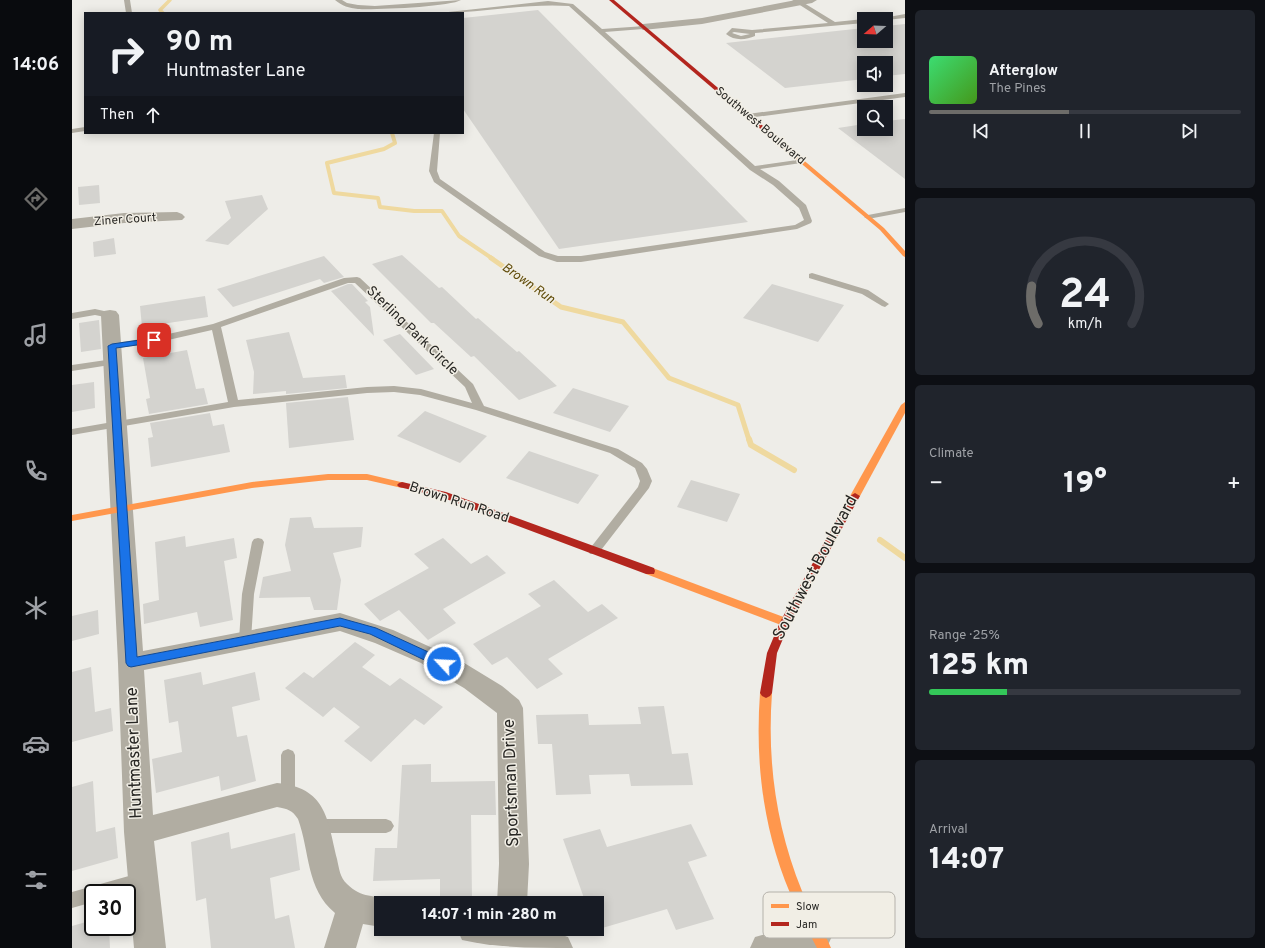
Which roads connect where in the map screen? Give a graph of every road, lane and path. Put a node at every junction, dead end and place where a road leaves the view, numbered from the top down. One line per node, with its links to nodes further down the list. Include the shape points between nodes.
1 (127, 0): 7 (lane)
2 (338, 0): 3 (lane, via 343,5 364,8)
3 (458, 0)
4 (611, 0): 13 (street, Southwest Boulevard)
5 (812, 0): 6 (street)
6 (797, 1): 12 (lane); 13 (street, via 702,20)
7 (129, 12)
8 (453, 12): 14 (lane, via 564,3 571,5)
9 (905, 16): 10 (lane)
10 (893, 18)
11 (857, 22): 12 (lane)
12 (834, 24): 15 (lane)
13 (643, 27): 14 (lane); 17 (street, Southwest Boulevard)
14 (602, 31): 22 (lane)
15 (752, 32)
16 (905, 95): 17 (lane)
17 (748, 116): 21 (street, Southwest Boulevard)
18 (84, 129): 19 (lane)
19 (72, 131)
20 (437, 134): 22 (lane, via 433,171 437,180 542,254 557,260 582,259 798,227 808,221 803,207 776,183)
21 (801, 161): 22 (lane); 25 (street, Southwest Boulevard)
22 (753, 168)
23 (905, 210): 25 (lane)
24 (178, 217): 26 (street, Ziner Court, via 124,218)
25 (868, 217): 27 (street, Southwest Boulevard)
26 (72, 224)
27 (905, 255)
28 (812, 276): 29 (lane, via 866,292)
29 (885, 304)
30 (110, 315): 31 (lane, via 95,312); 33 (street)
31 (72, 316)
32 (216, 326): 33 (lane, Sterling Park Circle, via 154,340); 35 (lane); 37 (lane, Sterling Park Circle, via 347,280 357,280 469,386)
33 (112, 354): 34 (lane, Sterling Park Circle); 38 (street)
34 (72, 368)
35 (234, 404): 37 (lane, Sterling Park Circle, via 394,389 421,392); 38 (lane, Sterling Park Circle)
36 (905, 405): 44 (street, Southwest Boulevard)
37 (480, 408): 43 (lane, Sterling Park Circle, via 614,451 641,466 646,481)
38 (117, 424): 39 (lane, Sterling Park Circle); 40 (street)
39 (72, 432)
40 (123, 509): 41 (street, Brown Run Road); 43 (street, Brown Run Road, via 273,482 328,476 367,477 443,494); 46 (street, Huntmaster Lane)
41 (72, 518)
42 (258, 542): 45 (lane, via 248,594)
43 (594, 551): 44 (street, Brown Run Road)
44 (785, 622): 54 (street, Southwest Boulevard, via 773,652 763,719 768,798)
45 (246, 640): 46 (street, Sportsman Drive); 55 (street, Sportsman Drive, via 340,622 372,631 444,664 493,693 510,708 514,864)
46 (131, 663): 51 (street, Huntmaster Lane)
47 (288, 755): 48 (lane)
48 (288, 796): 49 (street, via 305,804); 51 (street, via 277,795)
49 (314, 826): 50 (lane); 58 (street, via 321,860 333,891)
50 (386, 826)
51 (139, 832): 52 (street, Huntmaster Lane)
52 (143, 879): 53 (lane); 61 (street, Huntmaster Lane)
53 (126, 884)
54 (797, 892)
55 (512, 896)
56 (84, 897): 57 (lane)
57 (72, 900)
58 (366, 910): 62 (street)
59 (522, 936): 63 (street)
60 (821, 941): 64 (street)
61 (150, 948)
62 (340, 948)
63 (557, 948)
64 (766, 948)

